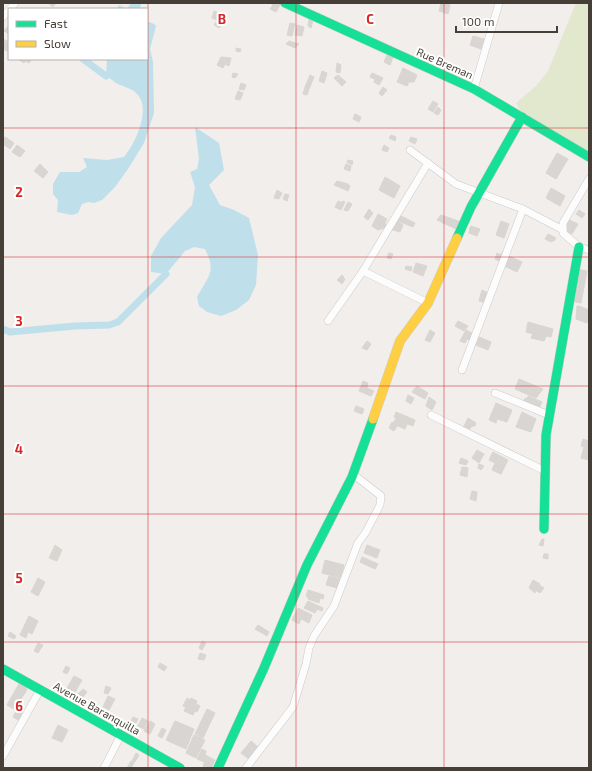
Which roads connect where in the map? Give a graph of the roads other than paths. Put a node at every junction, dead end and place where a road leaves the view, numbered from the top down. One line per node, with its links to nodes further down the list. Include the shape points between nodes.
1 (285, 3): 3 (street, Rue Breman)
2 (499, 3): 3 (street)
3 (474, 88): 4 (street, Rue Breman)
4 (522, 117): 6 (street, Rue Breman); 9 (street)
5 (410, 150): 7 (street)
6 (589, 157)
7 (428, 163): 9 (street, via 456,184); 14 (street)
8 (589, 179): 11 (street, via 563,223)
9 (480, 193): 10 (street); 15 (street, via 471,207)
10 (523, 209): 11 (street); 17 (street)
11 (563, 230): 12 (street, via 562,234)
12 (579, 247): 13 (street); 20 (street)
13 (589, 250)
14 (363, 270): 15 (street); 16 (street)
15 (428, 303): 22 (street, via 400,341)
16 (328, 321)
17 (462, 370)
18 (495, 393): 20 (street)
19 (431, 415): 21 (street)
20 (549, 415): 21 (street)
21 (545, 472): 23 (street)
22 (353, 474): 30 (street, via 307,565); 31 (street, via 381,496 380,505 358,543 334,606 314,636 293,707)
23 (544, 529)
24 (3, 669): 25 (street, Avenue Baranquilla)
25 (40, 690): 26 (street, Avenue Baranquilla); 27 (street)
26 (121, 735): 28 (street); 29 (street, Avenue Baranquilla)
27 (3, 756)
28 (104, 768)
29 (180, 768)
30 (218, 768)
31 (246, 768)

